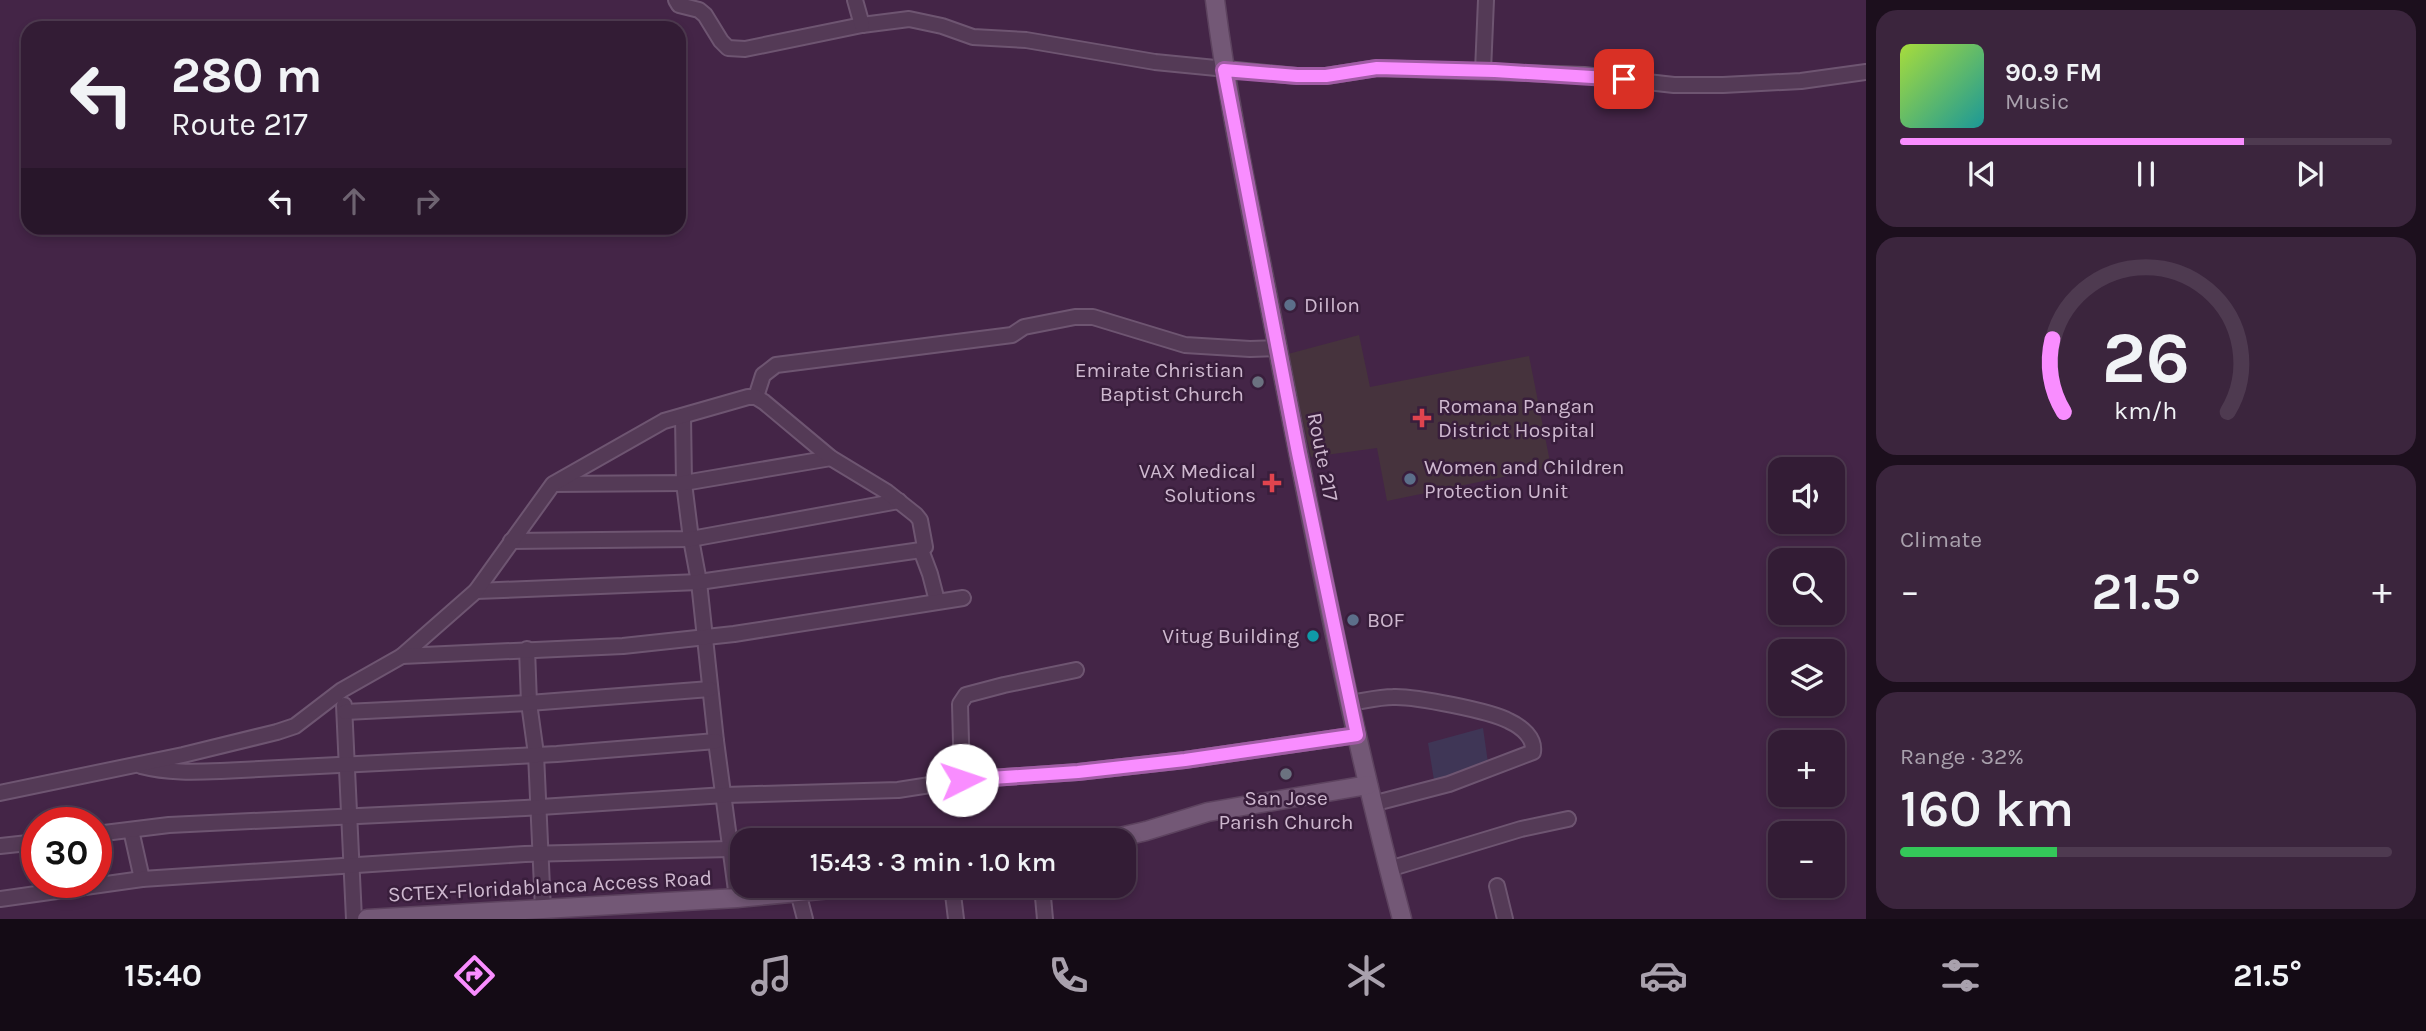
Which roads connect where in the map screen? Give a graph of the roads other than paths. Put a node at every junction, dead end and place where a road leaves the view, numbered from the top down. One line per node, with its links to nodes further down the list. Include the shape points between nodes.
1 (676, 0): 5 (street, via 705,15 728,48 745,49)
2 (855, 0): 5 (street)
3 (1215, 0): 6 (main road, Route 217)
4 (1486, 0): 7 (street)
5 (862, 25): 6 (street, via 909,19 973,37 1026,40)
6 (1224, 70): 7 (street, via 1297,76 1377,68); 9 (main road, Route 217)
7 (1483, 71): 8 (street, via 1686,85 1801,81)
8 (1866, 72)
9 (1278, 348): 10 (street, via 1185,345 1107,320 1075,317 1024,327 1012,335 776,365 763,375); 30 (main road, Route 217)
10 (757, 397): 11 (street); 12 (street)
11 (683, 416): 13 (street, via 664,421); 14 (street)
12 (831, 458): 14 (street); 15 (street)
13 (552, 484): 14 (street); 17 (street)
14 (684, 484): 16 (street)
15 (899, 501): 16 (street); 18 (street, via 920,520 925,547)
16 (691, 539): 17 (street); 19 (street)
17 (511, 541): 20 (street)
18 (921, 550): 19 (street); 22 (street)
19 (699, 582): 20 (street); 23 (street)
20 (476, 591): 25 (street)
21 (963, 598): 22 (street)
22 (937, 601): 23 (street)
23 (705, 636): 24 (street, via 623,646); 27 (street)
24 (527, 649): 25 (street); 29 (street)
25 (402, 656): 28 (street)
26 (1076, 670): 37 (street, via 966,695 960,704)
27 (710, 689): 29 (street); 33 (street)
28 (342, 690): 31 (street); 36 (street, via 295,726)
29 (529, 703): 31 (street); 34 (street)
30 (1350, 703): 32 (main road, Route 217); 41 (street, via 1406,697 1488,713 1509,721 1534,744 1533,752 1458,780)
31 (345, 712): 35 (street)
32 (1357, 735): 37 (street, via 1172,762); 38 (main road, Route 217)
33 (716, 741): 34 (street); 40 (street)
34 (537, 754): 35 (street); 42 (street)
35 (346, 764): 36 (street, via 179,772); 43 (street)
36 (137, 765): 39 (street)
37 (962, 780): 40 (street, via 898,790)
38 (1368, 785): 41 (main road, Route 217); 47 (main road, via 1208,812)
39 (0, 793)
40 (724, 795): 42 (street); 50 (street)
41 (1373, 804): 53 (main road, Route 217)
42 (538, 807): 43 (street); 51 (street)
43 (348, 815): 45 (street); 52 (street)
44 (1568, 819): 53 (street)
45 (131, 830): 46 (street); 54 (street)
46 (112, 832)
47 (1136, 833)
48 (21, 844): 49 (street)
49 (0, 846)
50 (730, 849): 51 (street)
51 (540, 853): 52 (street); 61 (street)
52 (351, 867): 54 (street); 62 (street)
53 (1389, 869): 67 (main road, Route 217)
54 (142, 879): 60 (street)
55 (1497, 886): 68 (street)
56 (737, 898): 61 (main road, SCTEX-Floridablanca Access Road)
57 (800, 898): 64 (street)
58 (953, 898): 65 (street)
59 (1043, 898): 66 (street)
60 (0, 899)
61 (543, 909): 63 (main road, SCTEX-Floridablanca Access Road)
62 (354, 919)
63 (366, 919)
64 (805, 919)
65 (956, 919)
66 (1045, 919)
67 (1402, 919)
68 (1505, 919)

